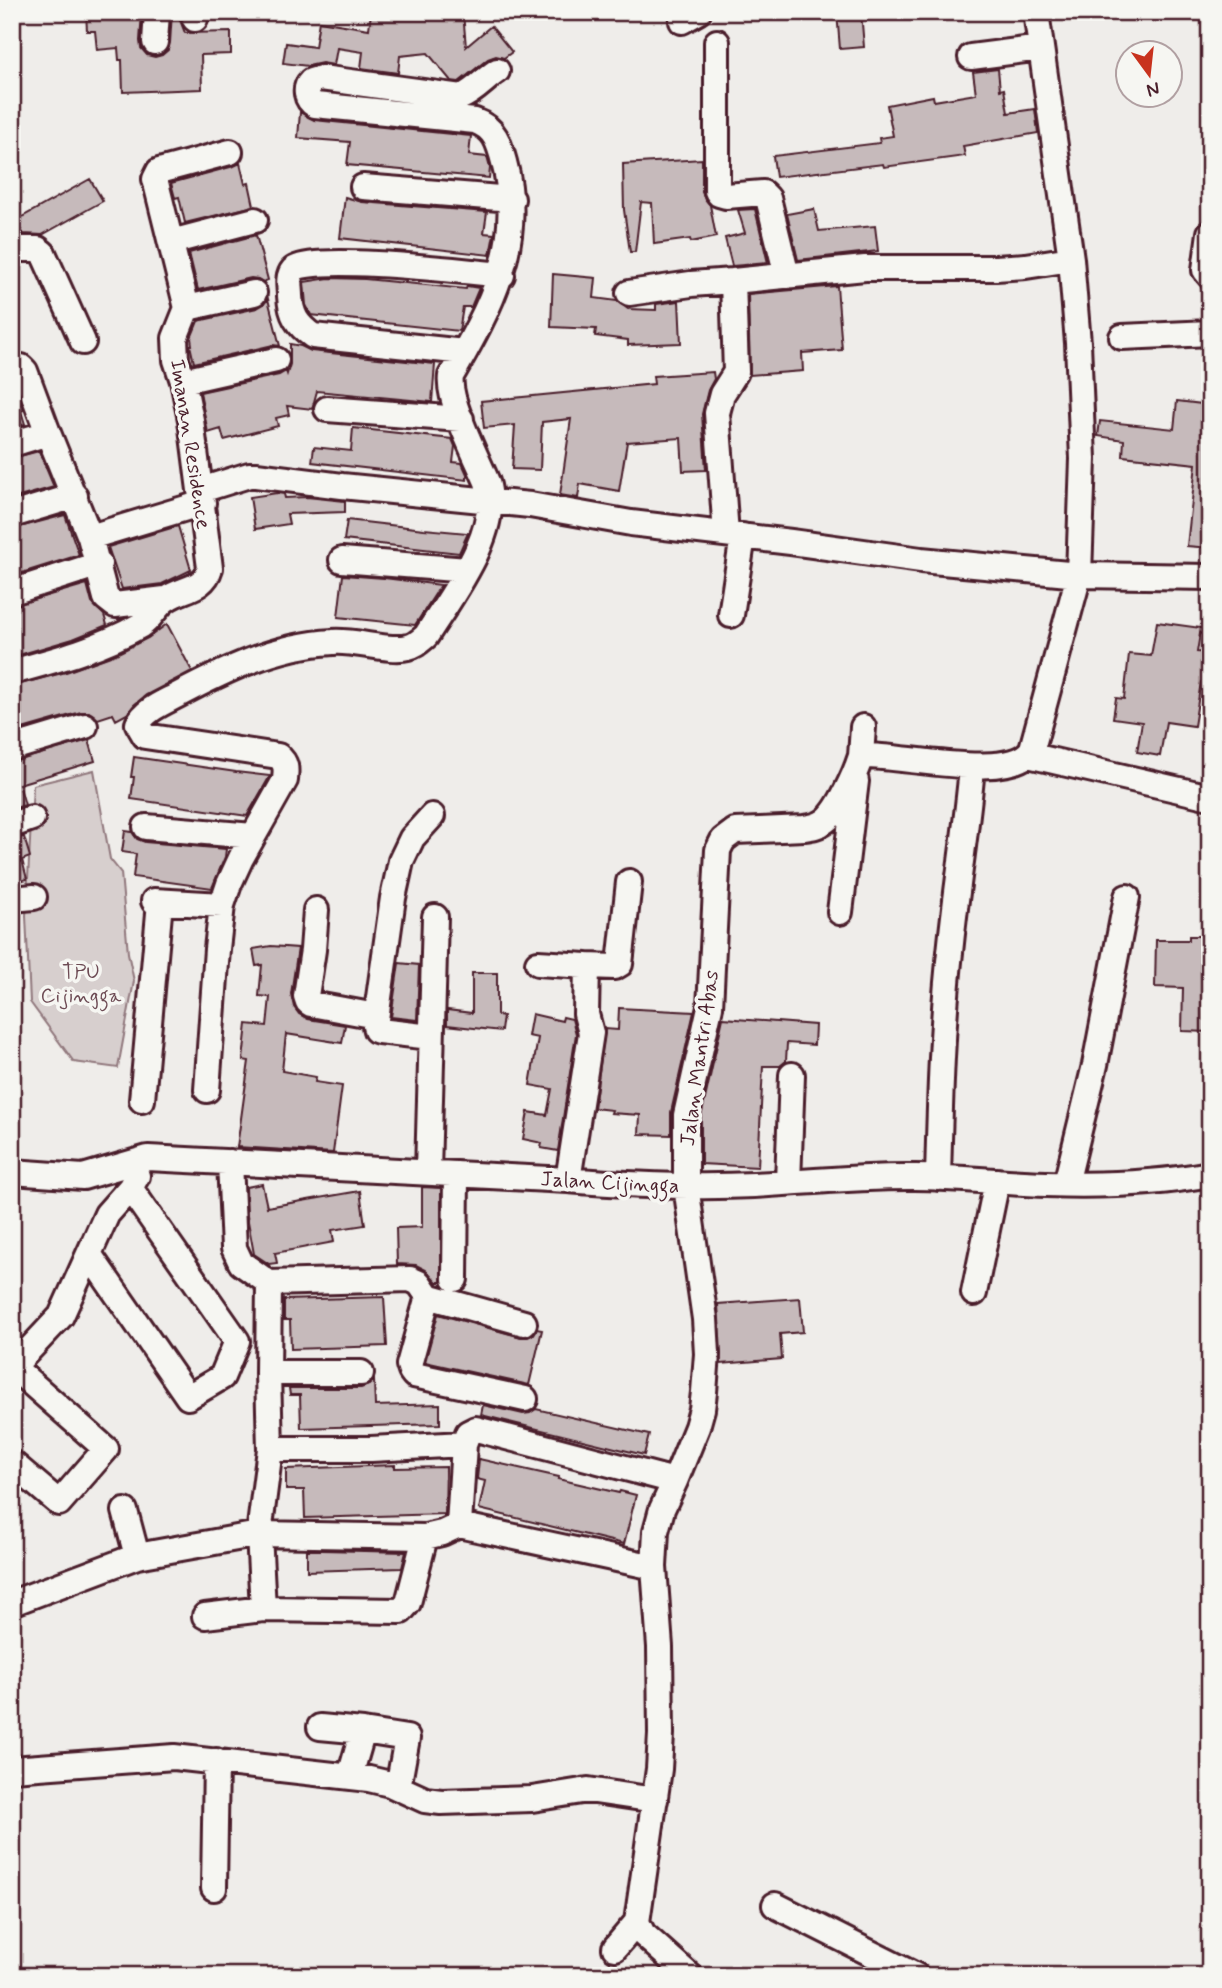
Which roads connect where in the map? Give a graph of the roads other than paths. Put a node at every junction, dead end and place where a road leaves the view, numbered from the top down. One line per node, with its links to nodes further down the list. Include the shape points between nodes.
1 (157, 12): 3 (street)
2 (1036, 12): 5 (street)
3 (155, 42)
4 (717, 42): 19 (street, via 717,191 726,196 766,195)
5 (1041, 48): 6 (street); 17 (street)
6 (971, 57)
7 (497, 71): 8 (street)
8 (472, 91): 9 (street); 9 (street, via 461,97 321,78 311,80 307,96 315,105)
9 (478, 123): 12 (street, via 499,141)
10 (230, 152): 15 (street, via 159,171 156,188)
11 (363, 187): 12 (street)
12 (512, 199): 18 (street)
13 (255, 220): 15 (street)
14 (1210, 233): 20 (street, via 1205,270)
15 (171, 242): 24 (street)
16 (12, 243): 27 (street, via 17,249 43,253)
17 (1071, 259): 19 (street, via 1026,266 865,268); 45 (street, via 1083,459)
18 (502, 275): 28 (street); 28 (street, via 340,262 303,265 291,274 292,316 313,336)
19 (787, 276): 21 (street)
20 (1210, 276)
21 (733, 281): 23 (street); 40 (street, via 736,372 717,413)
22 (254, 293): 24 (street)
23 (629, 293)
24 (187, 308): 31 (street, Imanan Residence, via 175,338)
25 (1210, 333): 26 (street)
26 (1122, 337)
27 (83, 342)
28 (464, 352): 33 (street, via 450,384)
29 (276, 360): 31 (street)
30 (12, 366): 34 (street, via 25,371)
31 (183, 382): 37 (street, Imanan Residence)
32 (327, 409): 33 (street)
33 (461, 419): 38 (street)
34 (48, 433): 35 (street); 36 (street)
35 (12, 444)
36 (75, 496): 39 (street); 41 (street)
37 (202, 497): 38 (street, via 256,474); 41 (street); 48 (street, Imanan Residence, via 208,575 201,584)
38 (491, 501): 40 (street); 44 (street, via 477,552)
39 (12, 515)
40 (734, 535): 45 (street, via 921,561); 49 (street)
41 (90, 537): 43 (street)
42 (342, 561): 44 (street)
43 (99, 564): 47 (street); 48 (street, via 110,603)
44 (467, 570): 60 (street, via 426,636 416,644 401,648 333,642 270,653 207,680 140,719 145,736 268,754 284,761 285,780)
45 (1079, 575): 46 (street); 54 (street)
46 (1210, 577)
47 (12, 592)
48 (165, 599): 50 (street, Imanan Residence, via 141,624 91,649)
49 (731, 615)
50 (12, 672)
51 (85, 726): 53 (street)
52 (863, 727): 55 (street)
53 (12, 748)
54 (1028, 755): 56 (street, via 1008,763); 57 (street)
55 (859, 763): 56 (street, via 883,756); 65 (street); 85 (street, Jalan Mantri Abas, via 836,809 821,824 734,831 720,845 710,1007 686,1115)
56 (972, 767): 80 (street, via 940,1060)
57 (1210, 797)
58 (432, 816): 69 (street, via 412,838 401,861)
59 (146, 827): 60 (street)
60 (253, 836): 63 (street)
61 (629, 882): 68 (street, via 620,964)
62 (1127, 897): 84 (street, via 1096,1065)
63 (222, 905): 72 (street); 73 (street, via 157,902)
64 (316, 910): 69 (street, via 307,1001)
65 (840, 912)
66 (435, 917): 70 (street)
67 (538, 963): 68 (street)
68 (587, 966): 81 (street, via 586,1014 591,1033)
69 (376, 1016): 70 (street, via 377,1031)
70 (431, 1037): 77 (street)
71 (792, 1075): 83 (street)
72 (206, 1090)
73 (142, 1100)
74 (148, 1158): 75 (street, Jalan Cijingga); 76 (street, Jalan Cijingga, via 83,1177); 86 (street)
75 (230, 1162): 77 (street, Jalan Cijingga); 89 (street, via 234,1248 241,1263)
76 (12, 1172)
77 (428, 1172): 78 (street, Jalan Cijingga)
78 (456, 1174): 81 (street, Jalan Cijingga); 88 (street)
79 (1210, 1174): 84 (street, Jalan Cijingga, via 1146,1184)
80 (938, 1178): 82 (street, Jalan Cijingga); 83 (street, Jalan Cijingga)
81 (568, 1180): 85 (street, Jalan Cijingga)
82 (997, 1181): 84 (street, Jalan Cijingga); 90 (street)
83 (788, 1182): 85 (street, Jalan Cijingga)
84 (1066, 1184)
85 (686, 1186): 100 (street, via 707,1354 702,1409)
86 (130, 1188): 87 (street, via 107,1214); 87 (street, via 237,1341 222,1377 188,1398)
87 (89, 1254): 93 (street, via 61,1316)
88 (455, 1279)
89 (269, 1283): 91 (street, via 410,1279); 94 (street)
90 (974, 1293)
91 (428, 1296): 92 (street); 96 (street, via 409,1365 414,1375)
92 (524, 1323)
93 (13, 1368): 99 (street, via 106,1449 59,1503)
94 (268, 1373): 95 (street); 98 (street)
95 (362, 1373)
96 (525, 1399)
97 (464, 1444): 98 (street); 100 (street, via 468,1433 479,1430); 102 (street)
98 (270, 1449): 103 (street)
99 (12, 1463)
100 (675, 1481): 106 (street, via 656,1531)
101 (125, 1511): 105 (street)
102 (459, 1525): 104 (street); 106 (street)
103 (259, 1534): 104 (street); 105 (street); 108 (street)
104 (425, 1537): 108 (street, via 408,1603 401,1611)
105 (137, 1556): 107 (street)
106 (654, 1567): 116 (street, via 661,1734)
107 (12, 1603)
108 (262, 1609): 109 (street)
109 (205, 1616)
110 (320, 1727): 111 (street)
111 (363, 1731): 114 (street); 115 (street, via 408,1731)
112 (216, 1761): 113 (street, via 174,1757); 114 (street); 117 (street)
113 (12, 1769)
114 (350, 1776): 115 (street)
115 (398, 1788): 116 (street, via 425,1801 441,1802 532,1799 588,1790)
116 (655, 1800): 119 (street)
117 (214, 1888)
118 (775, 1905): 122 (street)
119 (636, 1922): 120 (street); 121 (street, via 643,1934)
120 (615, 1948)
121 (690, 1976)
122 (916, 1976)

